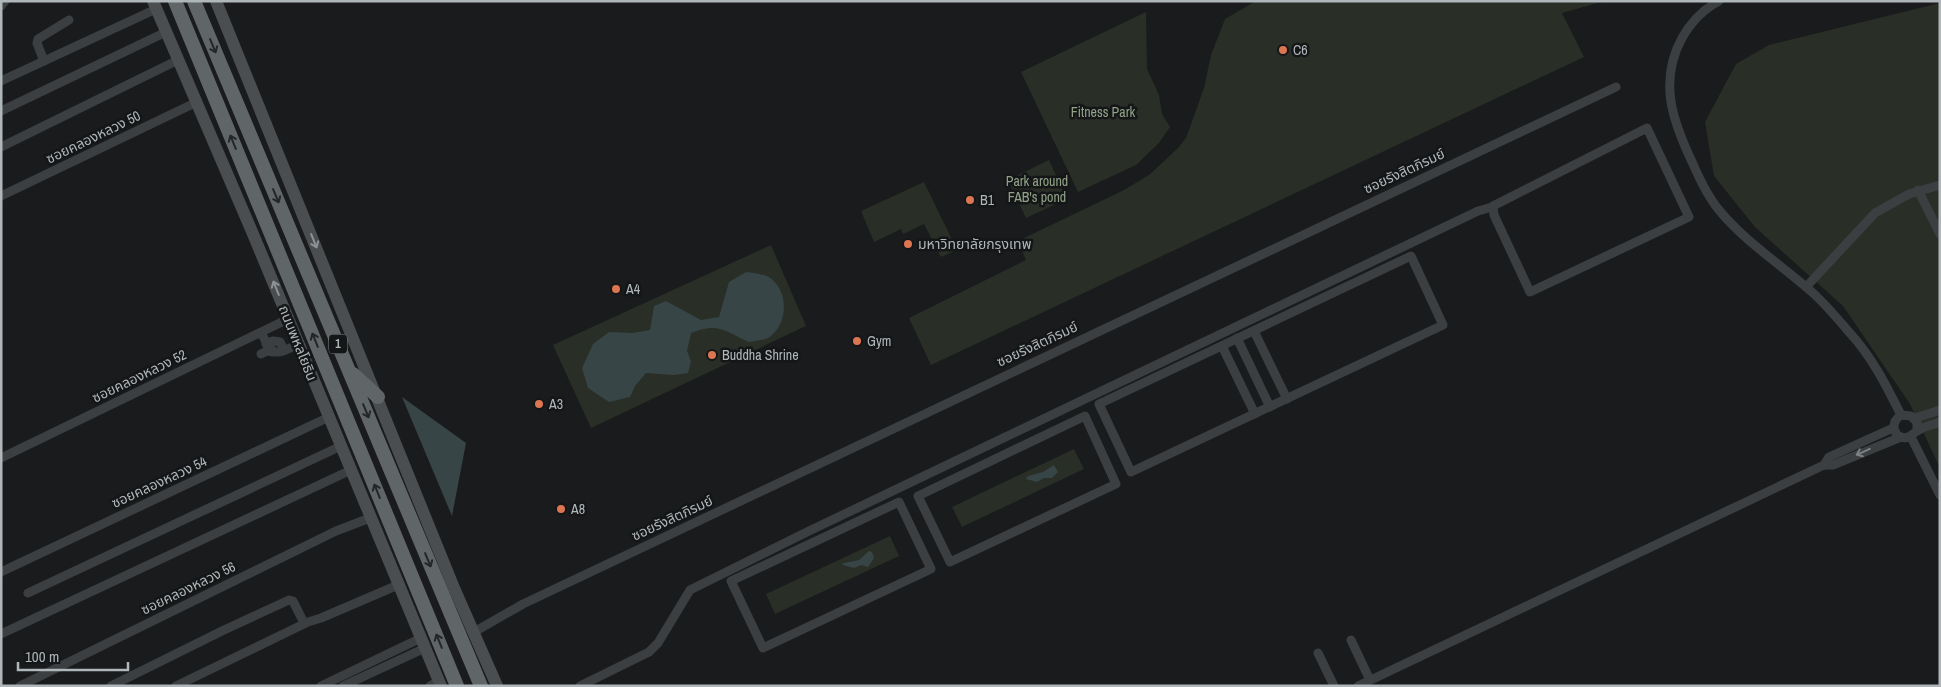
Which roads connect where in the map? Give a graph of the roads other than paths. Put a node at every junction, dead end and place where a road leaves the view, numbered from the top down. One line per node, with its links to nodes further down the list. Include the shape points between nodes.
1 (5, 1): 8 (street)
2 (175, 1): 75 (highway, ถนนพหลโยธิน / 1, one-way to 2)
3 (194, 1): 36 (highway, 1, one-way to 36)
4 (208, 1): 18 (main road, via 284,176)
5 (216, 1): 18 (main road, 1)
6 (1719, 1): 25 (street, via 1698,15 1674,53 1670,81 1678,134 1719,210)
7 (156, 4): 10 (main road, ถนนพหลโยธิน); 11 (street); 22 (main road, via 237,188)
8 (1, 6)
9 (69, 20): 11 (street, via 38,39)
10 (166, 32): 12 (main road, ถนนพหลโยธิน); 16 (street)
11 (44, 60): 13 (street)
12 (178, 60): 15 (main road, ถนนพหลโยธิน); 17 (street)
13 (1, 81)
14 (1616, 87): 63 (street, ซอยรังสิตภิรมย์, via 529,600)
15 (197, 102): 21 (street, ซอยคลองหลวง 50); 22 (main road, ถนนพหลโยธิน)
16 (1, 110)
17 (1, 147)
18 (290, 183): 37 (main road, 1, one-way to 37)
19 (1940, 185): 20 (street)
20 (1918, 190): 24 (street); 25 (street, via 1875,214)
21 (1, 196)
22 (238, 199): 26 (main road, ถนนพหลโยธิน, one-way to 22)
23 (1493, 206): 23 (street, via 1646,128 1689,217 1530,292 1494,215); 30 (street, via 1478,210)
24 (1940, 234)
25 (1806, 287): 42 (street, via 1867,353)
26 (288, 319): 29 (main road, ถนนพหลโยธิน); 52 (street, ซอยคลองหลวง 52)
27 (1254, 331): 28 (street); 38 (street); 38 (street, via 1411,256 1444,325)
28 (1237, 338): 31 (street); 39 (street)
29 (298, 344): 32 (street); 43 (main road, ถนนพหลโยธิน)
30 (1198, 344): 35 (street); 49 (street)
31 (1222, 346): 35 (street); 41 (street)
32 (284, 350): 33 (street); 33 (street, via 280,342 264,340)
33 (273, 352): 34 (street)
34 (261, 354)
35 (1203, 355): 41 (street, via 1099,404 1131,472)
36 (349, 370): 37 (highway); 76 (highway, 1, one-way to 76)
37 (378, 397): 63 (main road, 1)
38 (1287, 399): 39 (street)
39 (1270, 407): 41 (street)
40 (1940, 410): 44 (street)
41 (1255, 414)
42 (1901, 415): 44 (street); 46 (street, via 1896,418)
43 (329, 417): 50 (main road, ถนนพหลโยธิน); 59 (street, ซอยคลองหลวง 54)
44 (1915, 418): 47 (street)
45 (1940, 422): 47 (street)
46 (1894, 428): 48 (street); 53 (street, via 1829,458)
47 (1914, 434): 48 (street); 55 (street)
48 (1901, 437): 53 (street, one-way to 53, via 1833,465)
49 (993, 442): 51 (street); 57 (street)
50 (341, 446): 54 (main road, ถนนพหลโยธิน); 61 (street)
51 (1000, 456): 51 (street, via 1086,416 1116,484 950,562 918,496)
52 (1, 458)
53 (1824, 465): 68 (street)
54 (351, 470): 56 (main road, ถนนพหลโยธิน); 64 (street)
55 (1940, 494)
56 (370, 518): 60 (main road, ถนนพหลโยธิน); 70 (street, ซอยคลองหลวง 56)
57 (810, 530): 58 (street); 78 (street, via 690,590 658,643 649,652)
58 (816, 541): 58 (street, via 731,581 763,648 931,569 899,502)
59 (1, 572)
60 (398, 585): 62 (street); 66 (main road, ถนนพหลโยธิน)
61 (28, 593)
62 (304, 624): 71 (street, via 293,601 289,600); 72 (street)
63 (474, 632): 77 (main road, 1)
64 (1, 634)
65 (1351, 640): 68 (street)
66 (423, 643): 69 (main road, ถนนพหลโยธิน); 73 (street); 74 (street)
67 (1318, 654): 79 (street)
68 (1370, 680): 80 (street)
69 (436, 684)
70 (20, 686)
71 (111, 686)
72 (176, 686)
73 (321, 686)
74 (343, 686)
75 (458, 686)
76 (481, 686)
77 (497, 686)
78 (580, 686)
79 (1334, 686)
80 (1358, 686)

